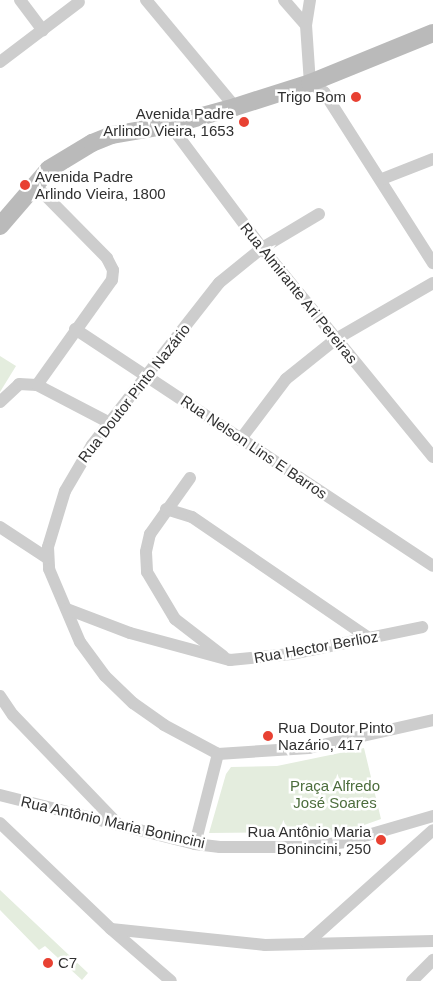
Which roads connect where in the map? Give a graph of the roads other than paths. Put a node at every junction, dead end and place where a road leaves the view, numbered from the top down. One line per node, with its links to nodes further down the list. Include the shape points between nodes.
1 (20, 0): 7 (street)
2 (146, 0): 11 (street)
3 (284, 0): 6 (street)
4 (310, 0): 6 (street)
5 (79, 2): 7 (street)
6 (306, 25): 10 (street)
7 (43, 30): 9 (street)
8 (433, 33): 10 (main road)
9 (0, 62)
10 (310, 83): 11 (main road); 14 (street, via 324,92)
11 (235, 108): 12 (main road)
12 (170, 125): 15 (main road, via 112,135 92,143 49,170); 18 (street, Rua Almirante Ari Pereiras)
13 (433, 160): 14 (street)
14 (382, 179): 19 (street)
15 (35, 185): 17 (main road); 21 (street, via 108,258 113,270 109,287)
16 (318, 214): 18 (street, Rua Doutor Pinto Nazário)
17 (0, 226)
18 (262, 248): 22 (street, Rua Almirante Ari Pereiras); 23 (street, Rua Doutor Pinto Nazário, via 219,283)
19 (433, 263)
20 (433, 283): 22 (street)
21 (75, 329): 23 (street, Rua Nelson Lins E Barros); 24 (street)
22 (336, 339): 27 (street, via 276,388); 28 (street, Rua Almirante Ari Pereiras)
23 (148, 376): 26 (street, Rua Doutor Pinto Nazário); 27 (street, Rua Nelson Lins E Barros)
24 (37, 385): 25 (street, via 19,384); 26 (street)
25 (0, 402)
26 (110, 423): 32 (street, Rua Doutor Pinto Nazário, via 72,476)
27 (240, 440): 33 (street, Rua Nelson Lins E Barros)
28 (433, 457)
29 (190, 478): 30 (street)
30 (166, 509): 36 (street, via 192,517); 37 (street, via 150,534 146,552 147,572 175,620)
31 (0, 527): 32 (street)
32 (47, 558): 34 (street)
33 (433, 566)
34 (67, 609): 37 (street, Rua Hector Berlioz, via 130,633); 40 (street, via 90,658 126,697 171,730)
35 (422, 627): 36 (street, Rua Hector Berlioz)
36 (367, 637): 37 (street, Rua Hector Berlioz, via 291,654)
37 (230, 660)
38 (0, 696): 44 (street, via 13,716)
39 (433, 720): 40 (street, via 309,748)
40 (218, 754): 47 (street)
41 (0, 795): 44 (street, Rua Antônio Maria Bonincini)
42 (433, 816): 45 (street, Rua Antônio Maria Bonincini)
43 (0, 823): 49 (street)
44 (118, 824): 47 (street, Rua Antônio Maria Bonincini)
45 (390, 830): 47 (street, Rua Antônio Maria Bonincini, via 344,842 305,847); 48 (street, via 409,834)
46 (433, 830): 48 (street)
47 (195, 844)
48 (410, 851): 51 (street)
49 (111, 929): 51 (street, via 220,942 286,946); 53 (street)
50 (433, 941): 51 (street)
51 (307, 943)
52 (433, 960): 54 (street)
53 (171, 981)
54 (412, 981)

